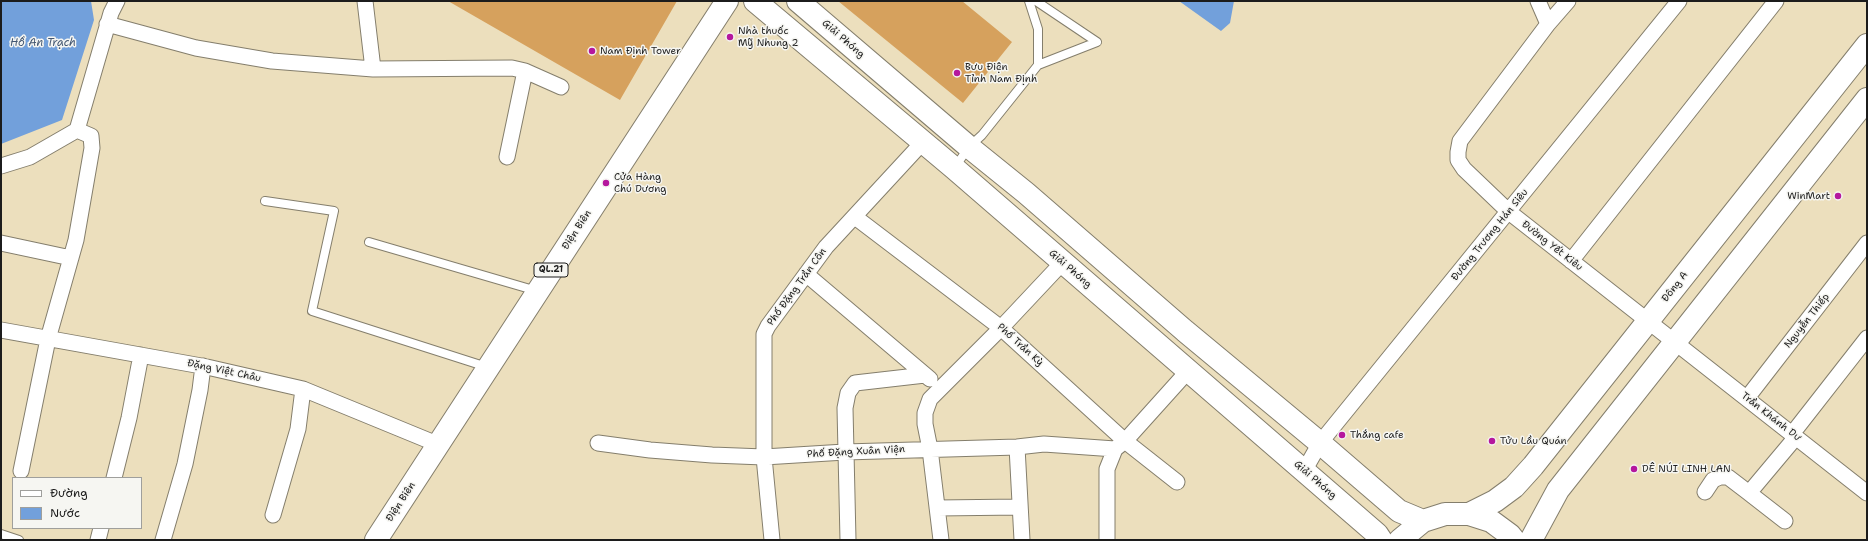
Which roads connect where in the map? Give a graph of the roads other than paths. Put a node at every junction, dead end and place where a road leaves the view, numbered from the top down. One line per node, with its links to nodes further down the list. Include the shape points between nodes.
1 (117, 1): 12 (street)
2 (365, 1): 16 (street)
3 (728, 1): 36 (main road, Điện Biên / QL.21)
4 (755, 1): 21 (main road, Giải Phóng)
5 (798, 1): 22 (main road, Giải Phóng)
6 (1029, 1): 15 (lane, via 1038,29)
7 (1036, 1): 15 (lane, via 1097,42)
8 (1538, 1): 13 (street)
9 (1568, 1): 13 (street, Đường Yết Kiêu)
10 (1678, 1): 27 (street, Đường Trương Hán Siêu)
11 (1776, 1): 33 (street)
12 (108, 24): 16 (street, via 196,48 234,55 272,61); 20 (street)
13 (1548, 24): 27 (street, Đường Yết Kiêu, via 1460,141 1458,160 1464,169)
14 (1867, 46): 37 (main road, Đông A)
15 (1038, 65): 22 (lane)
16 (373, 69): 17 (street, via 512,68)
17 (525, 71): 18 (street); 23 (street)
18 (561, 87)
19 (1867, 99): 41 (main road)
20 (77, 130): 24 (street, via 30,157); 32 (street, via 91,136 92,148)
21 (923, 142): 25 (main road, Giải Phóng); 28 (street, Phố Đặng Trần Côn)
22 (970, 147): 25 (lane); 53 (main road, Giải Phóng)
23 (507, 157)
24 (1, 166)
25 (954, 168): 34 (main road, Giải Phóng)
26 (265, 201): 45 (lane, via 334,211 312,311)
27 (1509, 212): 33 (street, Đường Yết Kiêu); 53 (street, Đường Trương Hán Siêu)
28 (855, 217): 35 (street, Phố Đặng Trần Côn, via 826,247); 38 (street, Phố Trần Kỳ)
29 (369, 242): 36 (lane)
30 (1, 243): 32 (street)
31 (1867, 243): 50 (street, Nguyễn Thiếp)
32 (71, 258): 40 (street)
33 (1571, 261): 37 (street, Đường Yết Kiêu)
34 (1062, 262): 38 (street); 46 (main road, Giải Phóng)
35 (806, 274): 47 (street); 59 (street, Phố Đặng Trần Côn, via 764,334)
36 (538, 291): 45 (main road, Điện Biên / QL.21)
37 (1648, 321): 41 (street, Đường Yết Kiêu); 69 (main road, Đông A, via 1514,487 1495,501)
38 (1001, 328): 48 (street); 55 (street, Phố Trần Kỳ)
39 (1, 330): 40 (street, Đặng Việt Châu)
40 (48, 340): 43 (street, Đặng Việt Châu); 61 (street)
41 (1675, 342): 50 (street, Trần Khánh Dư); 87 (main road, via 1558,490)
42 (1866, 343): 51 (street)
43 (141, 355): 44 (street, Đặng Việt Châu); 62 (street)
44 (203, 366): 49 (street, Đặng Việt Châu); 77 (street, via 185,464)
45 (488, 367): 54 (main road, Điện Biên / QL.21)
46 (1188, 371): 55 (street); 60 (main road, Giải Phóng)
47 (925, 375): 48 (street); 58 (street, via 855,383 848,393 845,408)
48 (941, 388): 57 (street, via 930,399 925,413)
49 (303, 389): 54 (street, Đặng Việt Châu); 70 (street, via 298,429)
50 (1747, 398): 51 (street, Trần Khánh Dư)
51 (1794, 435): 65 (street); 66 (street, Trần Khánh Dư)
52 (598, 443): 59 (street, Phố Đặng Xuân Viện, via 666,452)
53 (1320, 443): 60 (street, Đường Trương Hán Siêu); 71 (main road, Giải Phóng, via 1399,511)
54 (437, 444): 78 (main road, Điện Biên / QL.21)
55 (1120, 445): 56 (street, Phố Đặng Xuân Viện, via 1044,444); 63 (street, Phố Trần Kỳ); 83 (street, via 1107,469)
56 (1017, 448): 57 (street, Phố Đặng Xuân Viện); 67 (street)
57 (930, 449): 58 (street, Phố Đặng Xuân Viện); 68 (street)
58 (845, 452): 59 (street, Phố Đặng Xuân Viện); 80 (street)
59 (764, 457): 79 (street, Phố Đặng Trần Côn)
60 (1304, 470): 84 (main road, Giải Phóng)
61 (21, 471)
62 (114, 477)
63 (1178, 482)
64 (1705, 492): 65 (street, via 1713,480 1728,477)
65 (1749, 493): 72 (street)
66 (1867, 493)
67 (1020, 507): 68 (street); 82 (street)
68 (937, 508): 81 (street)
69 (1469, 514): 71 (main road, via 1445,514); 86 (main road, via 1491,521)
70 (273, 516)
71 (1423, 521): 85 (main road)
72 (1785, 521)
73 (101, 529): 76 (street)
74 (1, 534): 75 (lane)
75 (19, 540)
76 (98, 540)
77 (163, 540)
78 (376, 540)
79 (772, 540)
80 (848, 540)
81 (941, 540)
82 (1022, 540)
83 (1107, 540)
84 (1381, 540)
85 (1400, 540)
86 (1514, 540)
87 (1531, 540)

